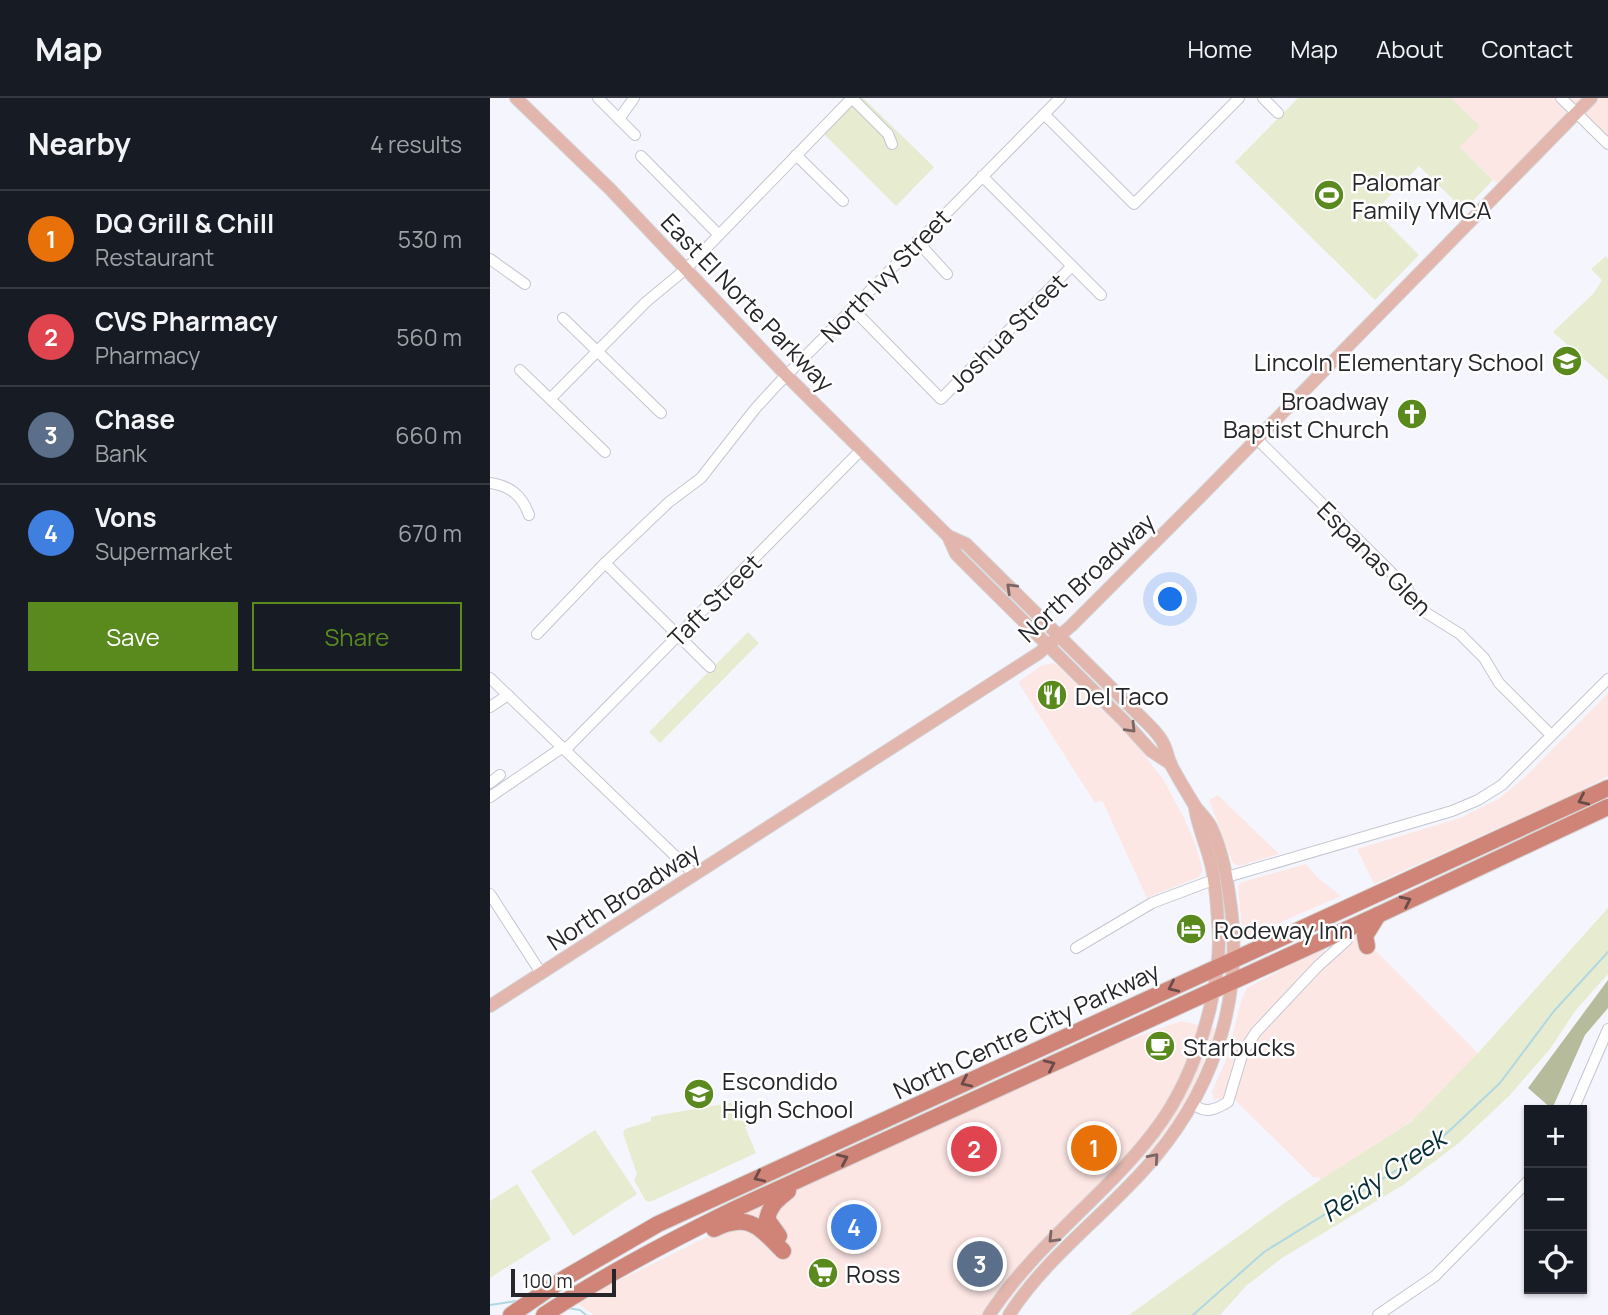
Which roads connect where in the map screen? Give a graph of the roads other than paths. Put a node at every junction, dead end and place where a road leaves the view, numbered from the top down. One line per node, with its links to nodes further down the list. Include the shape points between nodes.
1 (516, 98): 25 (main road, East El Norte Parkway)
2 (598, 98): 13 (street)
3 (634, 98): 13 (street)
4 (852, 98): 15 (street, via 888,134); 17 (street)
5 (1060, 98): 12 (street, North Ivy Street)
6 (1238, 98): 12 (street, via 1134,204)
7 (1263, 98): 10 (street)
8 (1561, 98): 11 (street)
9 (1591, 98): 11 (main road, North Broadway)
10 (1278, 113)
11 (1576, 113): 16 (street); 36 (main road, North Broadway)
12 (1044, 114): 19 (street, North Ivy Street)
13 (619, 119): 14 (street)
14 (635, 135)
15 (892, 144)
16 (1608, 144)
17 (796, 155): 20 (street); 21 (street)
18 (641, 156): 21 (street)
19 (982, 176): 22 (street, North Ivy Street); 24 (street)
20 (843, 201)
21 (719, 235): 25 (street)
22 (917, 241): 26 (street); 29 (street, North Ivy Street)
23 (490, 259): 27 (street)
24 (1072, 266): 28 (street); 29 (street, Joshua Street, via 941,399)
25 (687, 268): 31 (street); 33 (main road, East El Norte Parkway)
26 (947, 274)
27 (525, 284)
28 (1101, 295)
29 (852, 308): 33 (street, North Ivy Street)
30 (563, 318): 31 (street)
31 (596, 351): 34 (street); 35 (street)
32 (520, 370): 34 (street)
33 (786, 375): 37 (main road, East El Norte Parkway); 42 (street, North Ivy Street, via 701,478)
34 (551, 398): 38 (street)
35 (661, 413)
36 (1256, 439): 45 (main road, North Broadway); 52 (street, Espanas Glen, via 1402,583 1425,612 1460,634 1484,658 1499,683)
37 (862, 449): 41 (main road, East El Norte Parkway); 44 (street, Taft Street)
38 (605, 452)
39 (490, 483): 40 (street, via 513,491)
40 (529, 515)
41 (947, 536): 45 (main road, East El Norte Parkway, one-way to 41, via 966,544); 46 (main road, East El Norte Parkway, via 956,554)
42 (605, 563): 43 (street, North Ivy Street); 44 (street)
43 (537, 634)
44 (678, 636): 47 (street); 53 (street, Taft Street)
45 (1060, 636): 46 (main road, North Broadway); 54 (main road, East El Norte Parkway, via 1148,724 1163,742)
46 (1048, 646): 54 (main road, East El Norte Parkway, one-way to 54, via 1152,751); 61 (main road, North Broadway)
47 (710, 667)
48 (490, 678): 50 (street)
49 (1608, 679): 52 (street)
50 (508, 695): 51 (street); 53 (street)
51 (490, 707)
52 (1551, 735): 62 (street, via 1502,785 1478,800)
53 (564, 748): 58 (street, Taft Street); 61 (street)
54 (1171, 764): 59 (main road, East El Norte Parkway)
55 (500, 775): 56 (street)
56 (490, 783)
57 (1608, 788): 69 (highway, North Centre City Parkway, one-way to 69)
58 (490, 797)
59 (1195, 806): 62 (main road, East El Norte Parkway, via 1210,825); 63 (main road)
60 (1608, 807): 65 (highway, North Centre City Parkway, one-way to 60)
61 (695, 876): 71 (main road, North Broadway)
62 (1227, 877): 69 (main road, East El Norte Parkway)
63 (1213, 880): 68 (street, via 1154,902); 70 (main road)
64 (490, 894): 71 (street)
65 (1374, 921): 66 (highway); 67 (highway, via 1365,936); 72 (highway, North Centre City Parkway)
66 (1348, 940): 76 (street, via 1256,1032 1243,1052 1228,1102 1215,1110 1201,1110)
67 (1367, 946)
68 (1076, 948)
69 (1235, 959): 70 (highway, North Centre City Parkway); 72 (main road, East El Norte Parkway)
70 (1218, 967): 73 (main road); 81 (highway, North Centre City Parkway, one-way to 81, via 658,1224)
71 (541, 973): 74 (main road, North Broadway)
72 (1233, 981): 73 (highway, North Centre City Parkway); 76 (main road, East El Norte Parkway, via 1223,1035)
73 (1214, 989): 78 (highway, North Centre City Parkway, one-way to 73); 83 (main road, one-way to 83, via 1196,1056 1166,1115 1141,1148 1016,1277)
74 (490, 1006)
75 (1608, 1029): 77 (street)
76 (1193, 1104): 84 (main road, East El Norte Parkway, one-way to 76, via 1048,1266 1155,1157)
77 (1575, 1105)
78 (807, 1175): 80 (highway, North Centre City Parkway); 80 (highway, via 772,1203 769,1211 767,1219 786,1248 752,1223 735,1221 632,1267)
79 (1524, 1185): 85 (street, via 1435,1276)
80 (615, 1270): 82 (highway, North Centre City Parkway)
81 (514, 1313)
82 (545, 1315)
83 (989, 1315)
84 (1009, 1315)
85 (1378, 1315)

